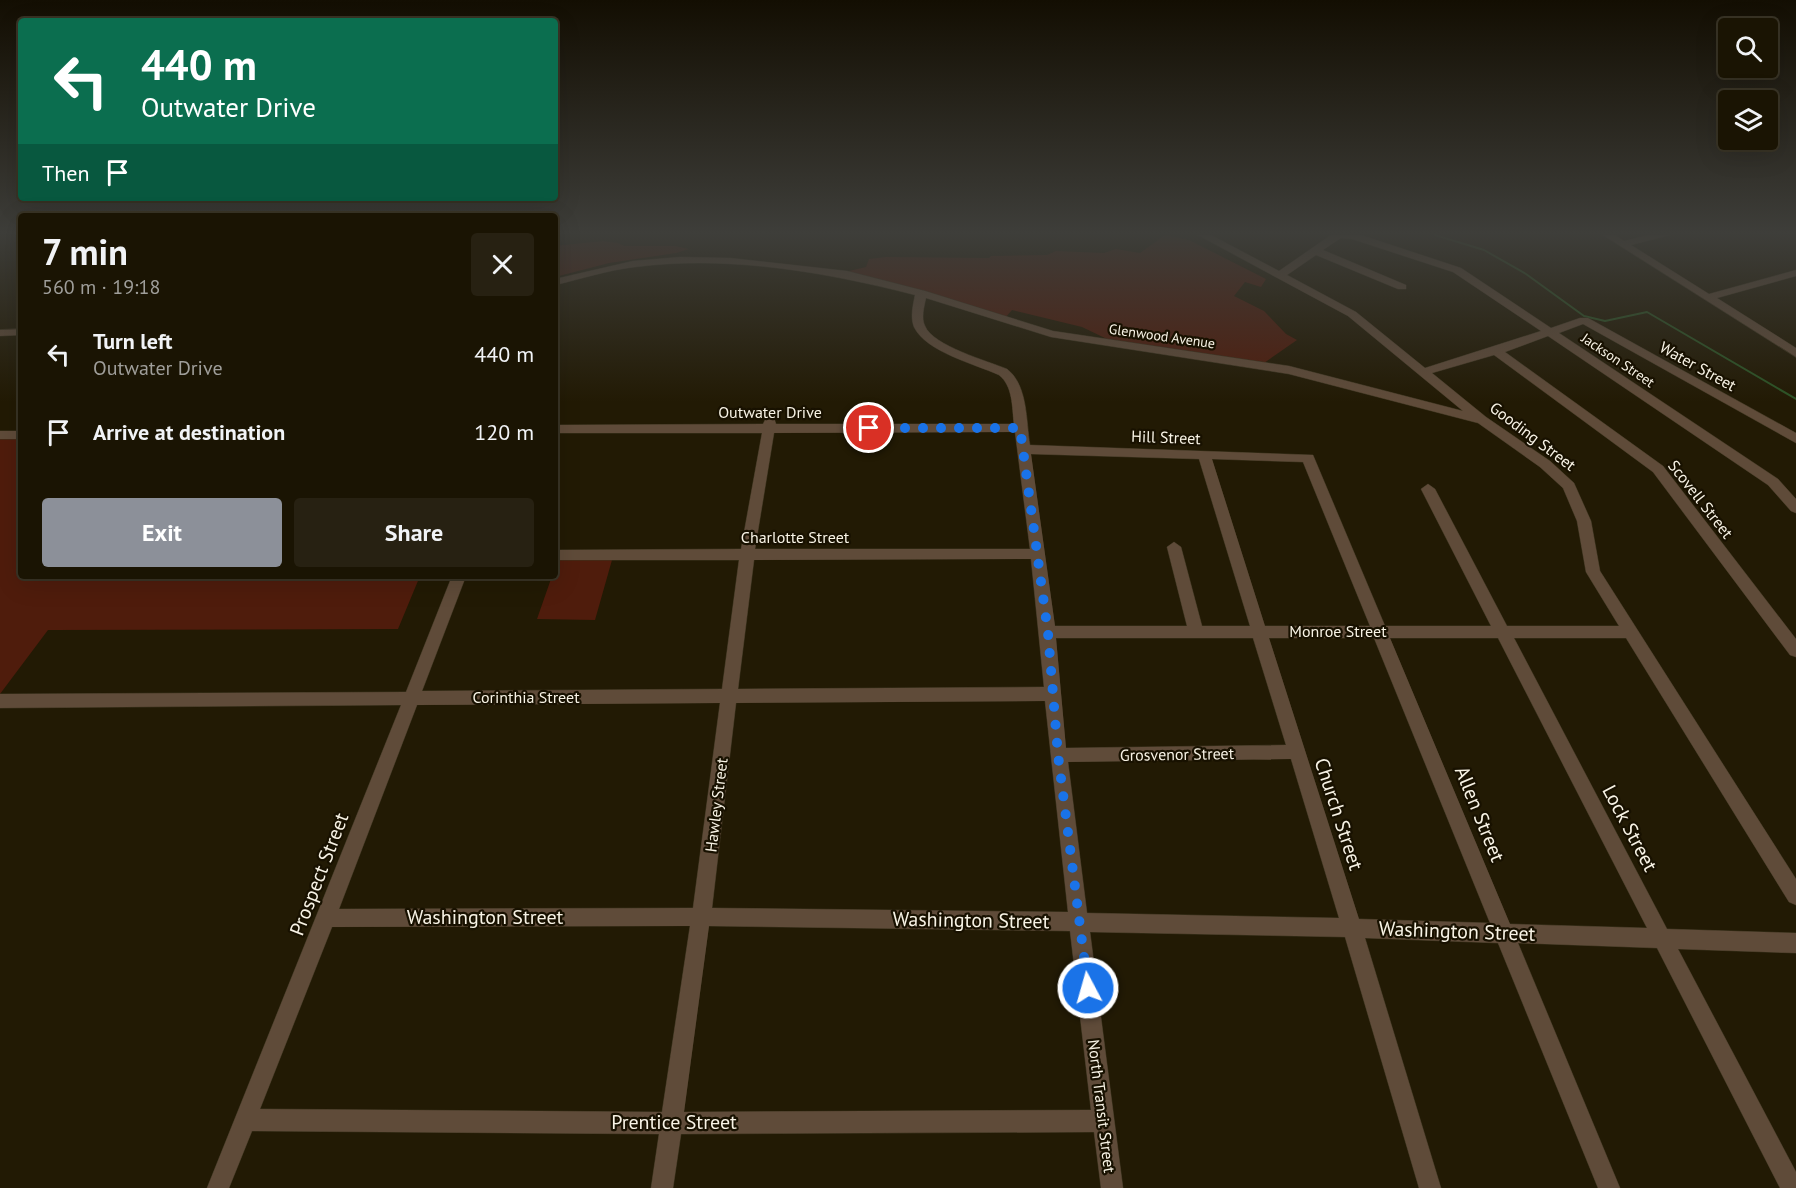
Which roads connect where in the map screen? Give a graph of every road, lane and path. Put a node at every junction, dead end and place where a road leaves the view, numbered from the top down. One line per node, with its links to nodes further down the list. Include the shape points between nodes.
1 (911, 290): 6 (street, Glenwood Avenue)
2 (1307, 290): 15 (street, Gooding Street, via 1352,314)
3 (1488, 290): 10 (street, Jackson Street)
4 (1698, 290): 7 (street)
5 (1733, 290): 7 (street)
6 (921, 293): 16 (street, Glenwood Avenue, via 1051,334 1289,370); 23 (street, North Transit Street, via 918,322 924,334 939,345 1011,378)
7 (1709, 297): 11 (street)
8 (18, 332): 9 (street)
9 (0, 333)
10 (1552, 333): 13 (street); 24 (street, Water Street, via 1584,320); 28 (street, Jackson Street, via 1773,482)
11 (1767, 334): 12 (street); 14 (street)
12 (1796, 345)
13 (1496, 351): 15 (street); 38 (street, Scovell Street, via 1658,469)
14 (1796, 353)
15 (1423, 372): 16 (street, Gooding Street)
16 (1482, 420): 37 (street, Gooding Street, via 1545,464 1569,486 1584,521 1593,572)
17 (0, 426): 18 (street)
18 (18, 426)
19 (558, 429): 20 (street, Outwater Drive)
20 (769, 429): 23 (street, Outwater Drive); 32 (street, Hawley Street)
21 (0, 435): 22 (street)
22 (18, 435)
23 (1022, 438): 25 (street, Hill Street); 30 (street, North Transit Street)
24 (1796, 439)
25 (1204, 455): 26 (street, Hill Street); 35 (street, Church Street)
26 (1308, 458): 36 (street, Allen Street)
27 (1428, 489): 40 (street, Lock Street)
28 (1796, 508)
29 (1174, 547): 34 (street)
30 (1036, 554): 32 (street, Charlotte Street); 39 (street, North Transit Street)
31 (558, 555): 32 (street, Charlotte Street)
32 (747, 555): 43 (street, Hawley Street)
33 (458, 579): 44 (street, Prospect Street)
34 (1196, 631): 35 (street, Monroe Street); 39 (street, Monroe Street)
35 (1259, 631): 36 (street, Monroe Street); 46 (street, Church Street)
36 (1381, 631): 40 (street, Monroe Street); 53 (street, Allen Street)
37 (1629, 632): 40 (street, Monroe Street); 48 (street, Gooding Street)
38 (1789, 632): 41 (street, Scovell Street)
39 (1048, 633): 42 (street, North Transit Street)
40 (1502, 633): 54 (street, Lock Street)
41 (1796, 651)
42 (1053, 694): 43 (street, Corinthia Street); 47 (street, North Transit Street)
43 (729, 697): 44 (street, Corinthia Street); 49 (street, Hawley Street)
44 (412, 698): 45 (street, Corinthia Street); 50 (street, Prospect Street)
45 (0, 701)
46 (1296, 752): 47 (street, Grosvenor Street); 52 (street, Church Street)
47 (1058, 755): 51 (street, North Transit Street)
48 (1796, 896)
49 (701, 917): 50 (street, Washington Street); 51 (street, Washington Street); 58 (street, Hawley Street)
50 (326, 918): 56 (street, Prospect Street)
51 (1081, 922): 52 (street, Washington Street); 57 (street, North Transit Street)
52 (1352, 927): 53 (street, Washington Street); 62 (street, Church Street)
53 (1506, 934): 54 (street, Washington Street); 63 (street, Allen Street)
54 (1662, 937): 55 (street, Washington Street); 64 (street, Lock Street)
55 (1796, 943)
56 (246, 1120): 58 (street, Prentice Street); 59 (street, Prospect Street)
57 (1103, 1120): 58 (street, Prentice Street); 61 (street, North Transit Street)
58 (671, 1123): 60 (street, Hawley Street)
59 (218, 1188)
60 (662, 1188)
61 (1112, 1188)
62 (1430, 1188)
63 (1609, 1188)
64 (1792, 1188)

